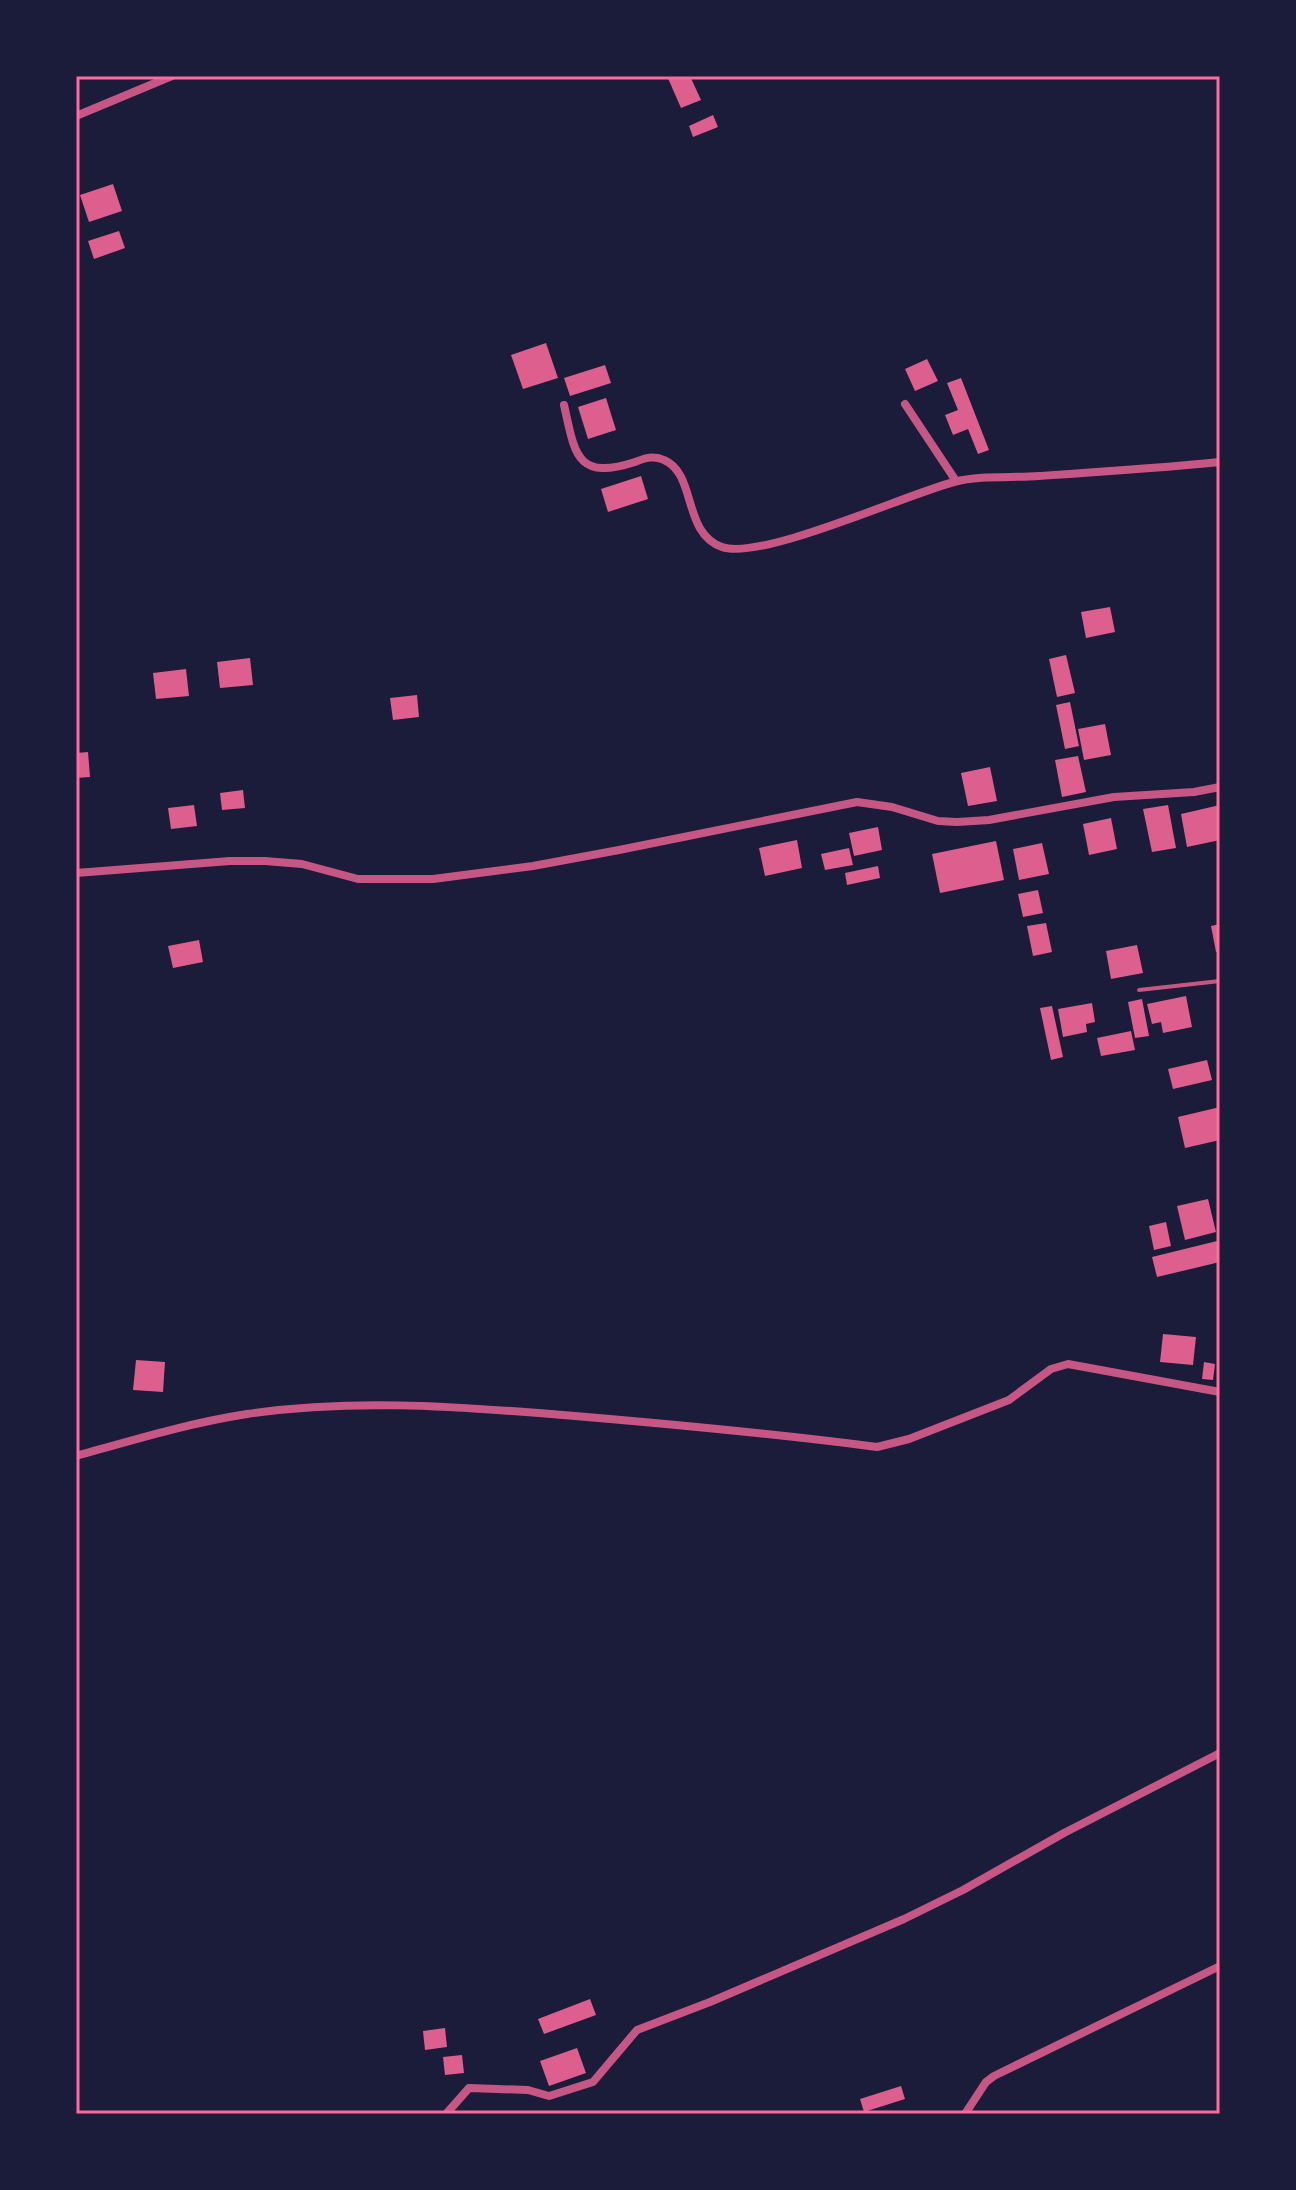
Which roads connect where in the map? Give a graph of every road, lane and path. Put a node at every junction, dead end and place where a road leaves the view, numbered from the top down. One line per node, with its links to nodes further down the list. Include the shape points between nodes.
1 (172, 76): 2 (street)
2 (76, 116)
3 (905, 404): 6 (street)
4 (564, 405): 6 (street, via 573,447 581,459 608,470 649,457 665,460 682,479 704,536 723,548 778,542)
5 (1220, 462): 6 (street)
6 (956, 481)
7 (1220, 787): 8 (street, via 1114,797 957,822 857,802 605,853 433,879 358,879 302,864 265,861)
8 (76, 873)
9 (1220, 981): 10 (lane)
10 (1139, 990)
11 (1220, 1392): 12 (street, via 1068,1364 1051,1369 1009,1400 877,1447 486,1409 337,1405 195,1424)
12 (76, 1456)
13 (1220, 1753): 15 (street, via 904,1919 637,2030 593,2082 549,2096 469,2088)
14 (1220, 1966): 16 (street, via 994,2076)
15 (446, 2114)
16 (965, 2114)

